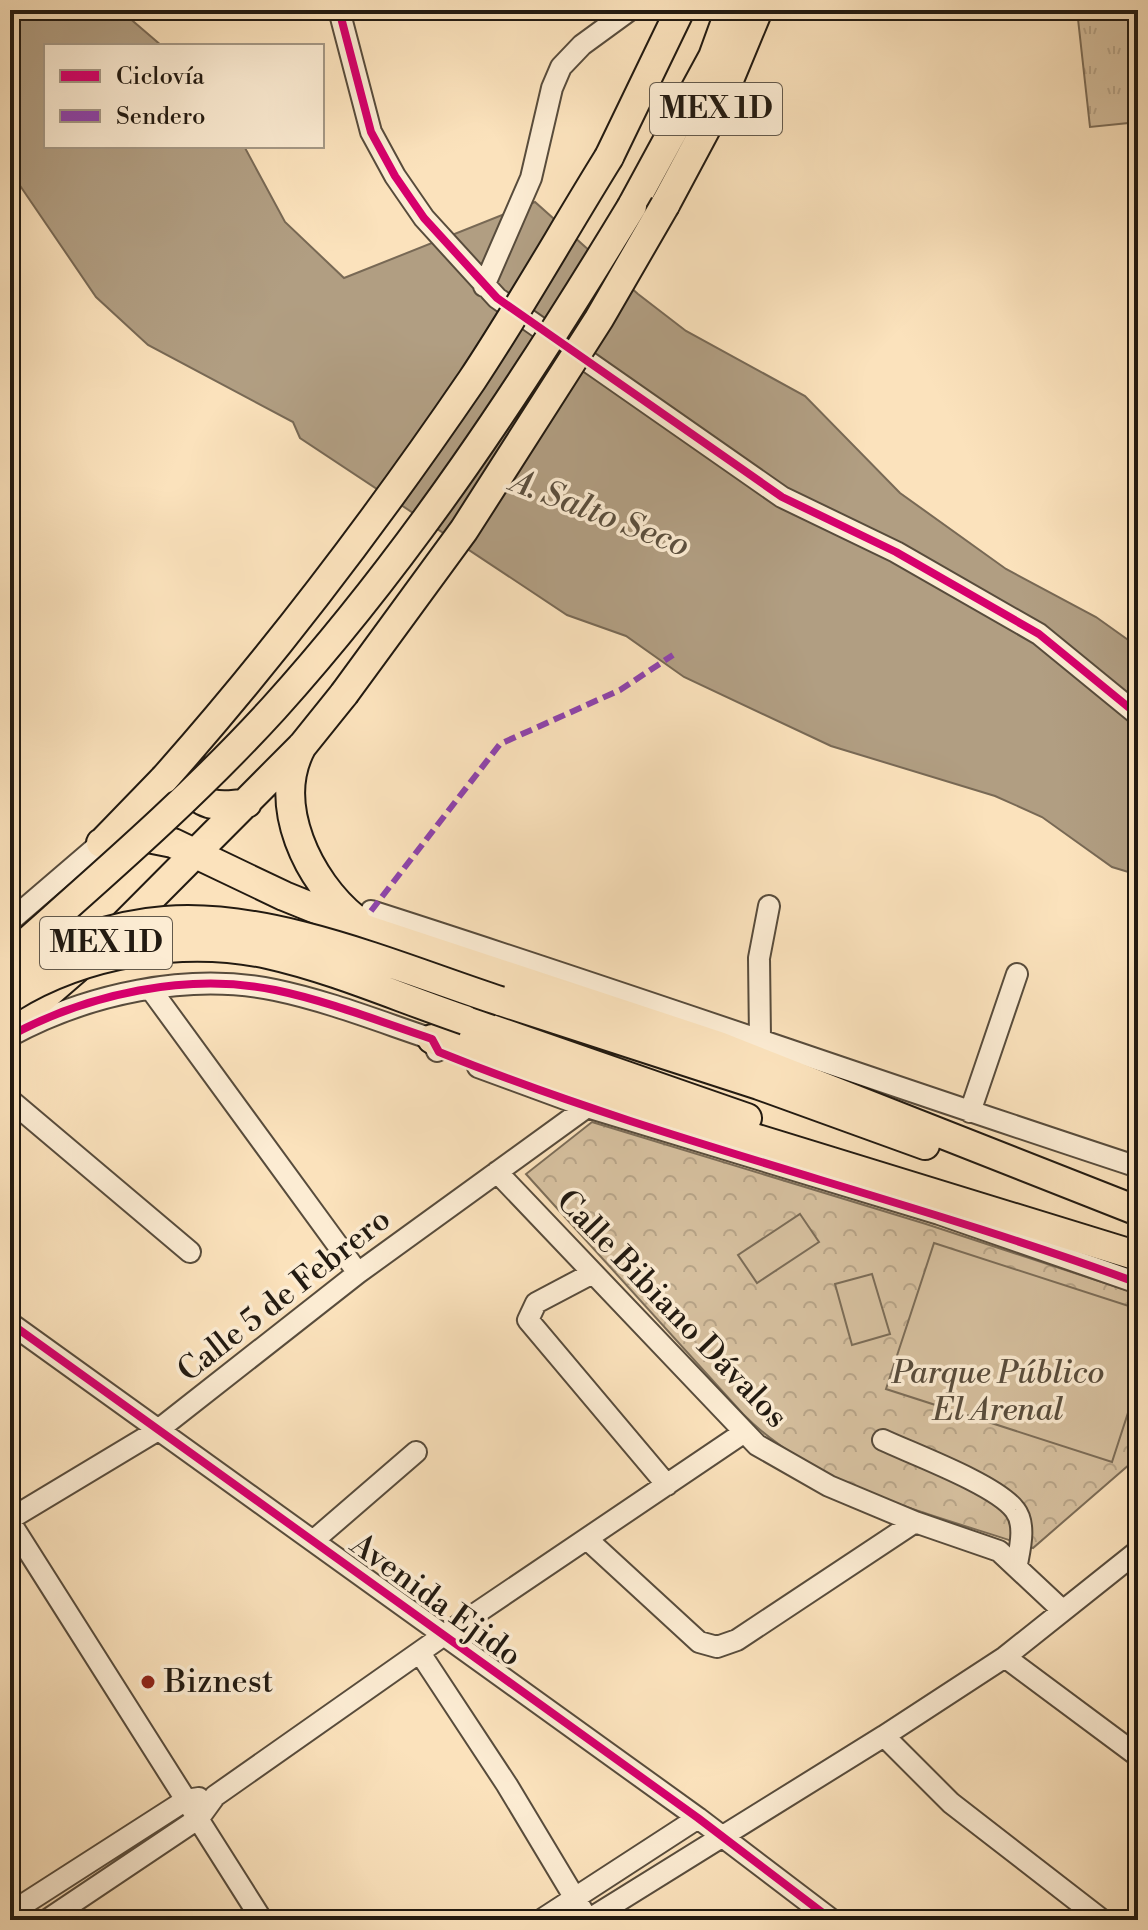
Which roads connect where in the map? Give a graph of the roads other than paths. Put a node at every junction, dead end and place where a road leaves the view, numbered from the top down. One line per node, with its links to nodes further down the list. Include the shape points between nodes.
1 (339, 10): 6 (street, via 371,132 424,218)
2 (630, 10): 6 (street, via 561,67 531,178)
3 (680, 10): 9 (highway, bridge, via 609,157 473,378 290,631)
4 (730, 10): 16 (highway, MEX 1D, bridge, via 713,57 632,206 522,385 398,557 275,707 192,793)
5 (758, 10): 8 (highway, MEX 1D, bridge, via 719,104 599,319 464,530)
6 (484, 286): 7 (street, via 782,497 896,552 1039,634)
7 (1138, 715)
8 (303, 745): 10 (highway, MEX 1D); 15 (highway, via 292,788 301,843 324,889)
9 (190, 751): 10 (highway, via 188,782 198,799 211,806); 11 (highway, bridge)
10 (247, 803): 12 (highway, MEX 1D)
11 (101, 843): 12 (highway, via 144,836); 14 (street)
12 (197, 854): 15 (highway, via 272,891); 21 (highway, MEX 1D, via 104,945)
13 (769, 906): 23 (street, via 759,958)
14 (10, 921)
15 (370, 921): 23 (street); 30 (highway, via 719,1046)
16 (10, 957)
17 (10, 970): 32 (highway, bridge, via 118,928 167,920 246,924 320,943 759,1085)
18 (1017, 974): 27 (street)
19 (152, 991): 22 (street, via 96,1001); 24 (street, via 236,984 276,990); 35 (street)
20 (10, 998): 31 (highway, bridge, via 47,977 122,955 216,947 294,961 667,1089)
21 (10, 1026)
22 (10, 1036)
23 (760, 1038): 27 (street)
24 (432, 1039): 26 (street, via 439,1052); 31 (highway)
25 (10, 1100): 33 (street)
26 (587, 1107): 29 (street, Calle 5 de Febrero); 37 (street, via 939,1214)
27 (970, 1112): 28 (street)
28 (1138, 1167)
29 (497, 1172): 35 (street, Calle 5 de Febrero); 36 (street, Calle Bibiano Dávalos)
30 (1138, 1211)
31 (1011, 1217): 34 (highway)
32 (1138, 1218)
33 (190, 1252)
34 (1138, 1256)
35 (358, 1273): 39 (street, Calle 5 de Febrero)
36 (593, 1273): 40 (street, Calle Bibiano Dávalos); 43 (street, via 536,1303 528,1320)
37 (1138, 1283)
38 (10, 1323): 39 (street, Avenida Ejido)
39 (158, 1430): 44 (street, Calle 5 de Febrero); 47 (street, Avenida Ejido)
40 (743, 1433): 43 (street); 45 (street, Calle Bibiano Dávalos, via 793,1468)
41 (883, 1440): 49 (street, via 996,1493 1015,1510 1021,1522)
42 (416, 1452): 47 (street)
43 (667, 1485): 46 (street)
44 (10, 1521): 57 (street)
45 (915, 1522): 46 (street, via 737,1640 717,1647 699,1642); 49 (street, Calle Bibiano Dávalos, via 978,1541)
46 (588, 1540): 51 (street)
47 (313, 1541): 51 (street, Avenida Ejido)
48 (1138, 1551): 50 (street)
49 (1017, 1564): 50 (street, Calle Bibiano Dávalos)
50 (1062, 1610): 53 (street)
51 (444, 1635): 52 (street); 59 (street, Avenida Ejido)
52 (420, 1653): 56 (street); 61 (street)
53 (1005, 1657): 54 (street); 55 (street)
54 (884, 1736): 60 (street); 68 (street, via 951,1803)
55 (1138, 1756)
56 (215, 1796): 57 (street); 58 (street)
57 (186, 1800): 58 (street); 62 (street)
58 (199, 1818): 63 (street); 64 (street)
59 (698, 1818): 60 (street, Avenida Ejido); 61 (street)
60 (721, 1835): 66 (street); 67 (street, Avenida Ejido)
61 (575, 1898): 65 (street); 66 (street)
62 (10, 1913)
63 (47, 1920)
64 (262, 1920)
65 (541, 1920)
66 (588, 1920)
67 (832, 1920)
68 (1102, 1920)

